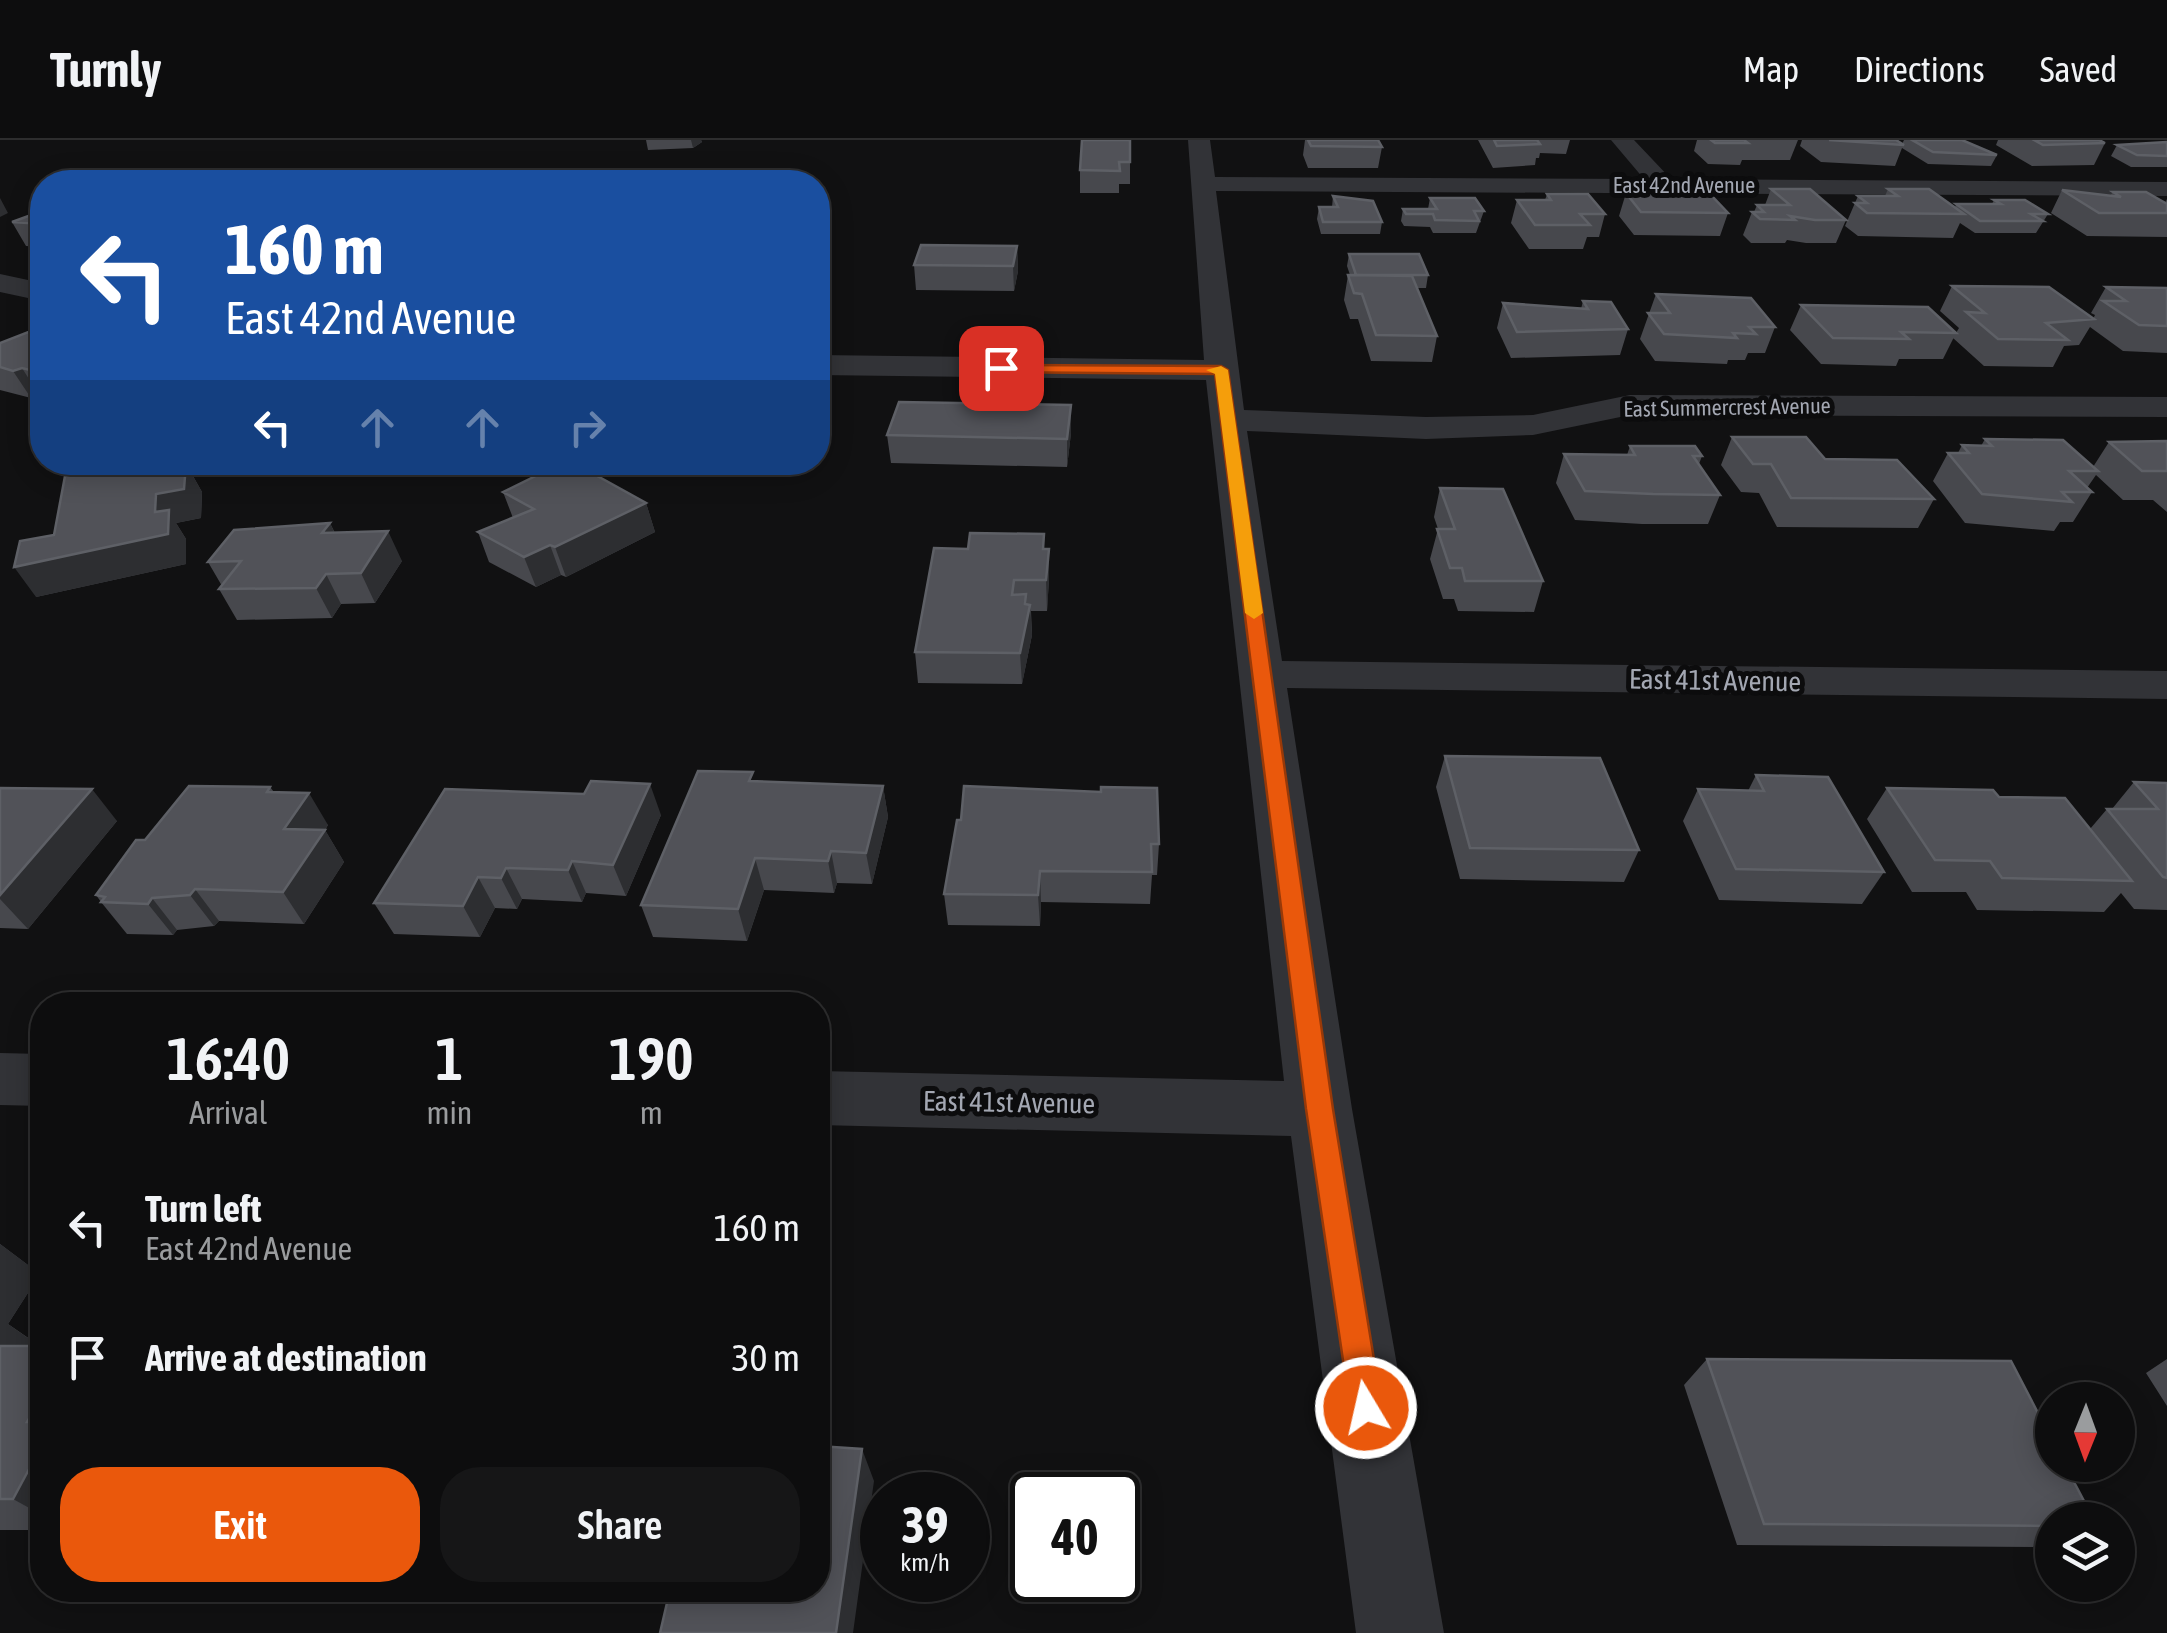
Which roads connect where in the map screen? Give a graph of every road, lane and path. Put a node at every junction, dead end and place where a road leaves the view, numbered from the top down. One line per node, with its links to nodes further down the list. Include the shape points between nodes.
1 (1622, 140): 3 (street)
2 (1200, 162): 3 (street, East 42nd Avenue); 6 (street)
3 (1662, 185): 4 (street, East 42nd Avenue)
4 (2167, 189)
5 (830, 366): 6 (street)
6 (1225, 395): 7 (street, East Summercrest Avenue, via 1426,428 1533,424 1630,405); 8 (street)
7 (2167, 408)
8 (1262, 674): 9 (street, East 41st Avenue); 13 (street)
9 (2167, 685)
10 (0, 1079): 11 (street)
11 (30, 1080)
12 (830, 1098): 13 (street, East 41st Avenue)
13 (1320, 1109): 14 (street)
14 (1400, 1633)

